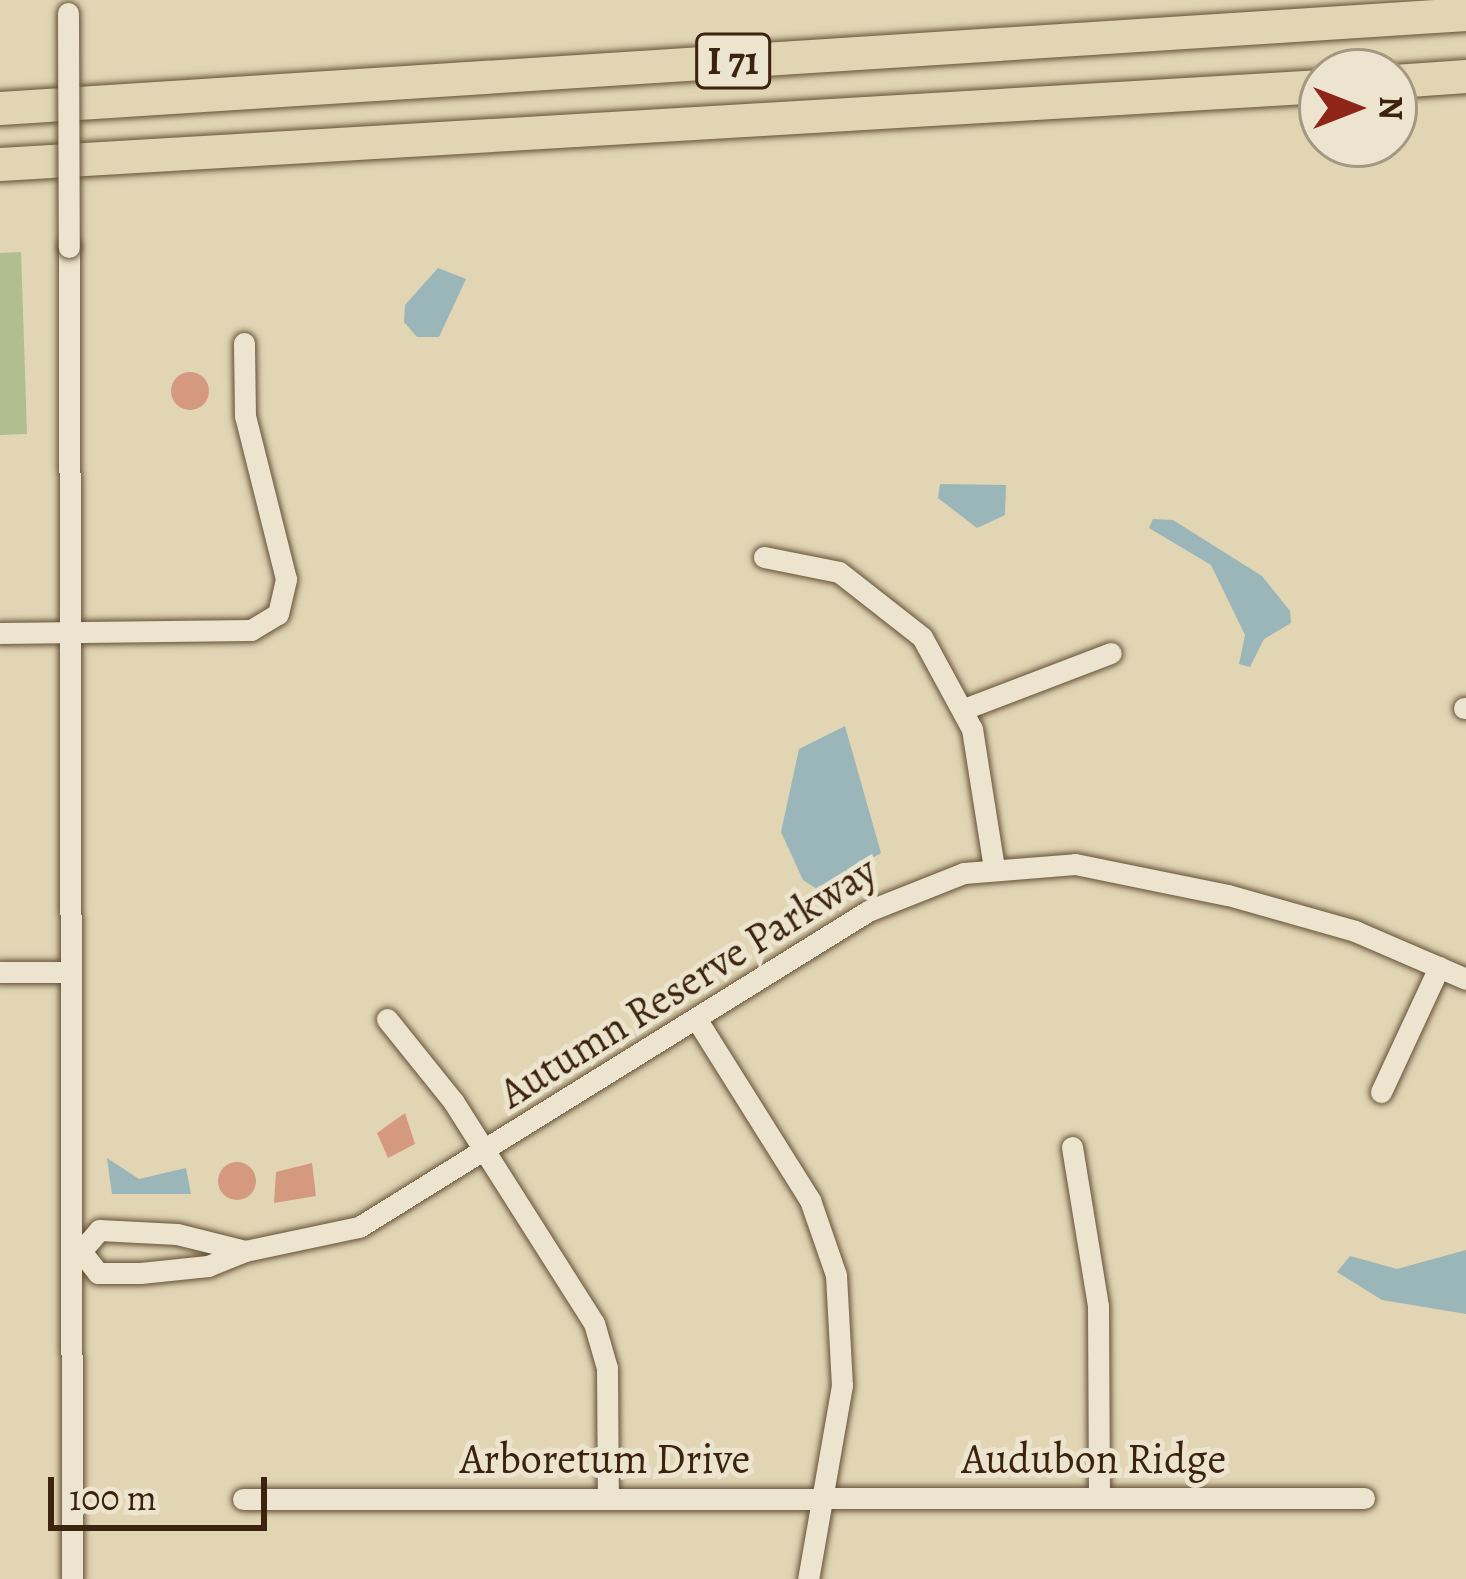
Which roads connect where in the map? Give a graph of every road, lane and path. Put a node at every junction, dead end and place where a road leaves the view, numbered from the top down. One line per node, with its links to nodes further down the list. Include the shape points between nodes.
1 (68, 7): 10 (street, bridge)
2 (1466, 14): 6 (highway, I 71)
3 (1466, 76): 4 (highway)
4 (1418, 79)
5 (1298, 87): 7 (highway, I 71)
6 (0, 108)
7 (0, 164)
8 (244, 344): 10 (street, via 244,408 286,579 283,608 251,630)
9 (764, 557): 13 (street, via 817,562 885,601 940,662)
10 (70, 632): 11 (street); 17 (street)
11 (0, 633)
12 (1111, 652): 13 (street)
13 (964, 709): 14 (street)
14 (994, 868): 15 (street, Autumn Reserve Parkway, via 1075,865 1228,895 1325,921); 20 (street, Autumn Reserve Parkway, via 885,902)
15 (1439, 967): 18 (street, Autumn Reserve Parkway); 21 (street)
16 (0, 972): 17 (street)
17 (71, 972): 24 (street)
18 (1466, 980)
19 (387, 1019): 23 (street)
20 (697, 1020): 23 (street, Autumn Reserve Parkway); 27 (street, via 802,1187 833,1261 844,1363)
21 (1381, 1092)
22 (1072, 1147): 28 (street, via 1098,1306)
23 (487, 1153): 25 (street, Autumn Reserve Parkway, via 359,1227); 26 (street, via 600,1336)
24 (76, 1251): 25 (street, Autumn Reserve Parkway, via 99,1230 161,1231); 25 (street, Autumn Reserve Parkway, via 98,1273 208,1266); 31 (street)
25 (245, 1251)
26 (608, 1498): 27 (street, Arboretum Drive); 30 (street, Arboretum Drive)
27 (823, 1498): 28 (street, Audubon Ridge); 32 (street)
28 (1099, 1498): 29 (street, Audubon Ridge)
29 (1364, 1498)
30 (244, 1499)
31 (72, 1579)
32 (808, 1579)

